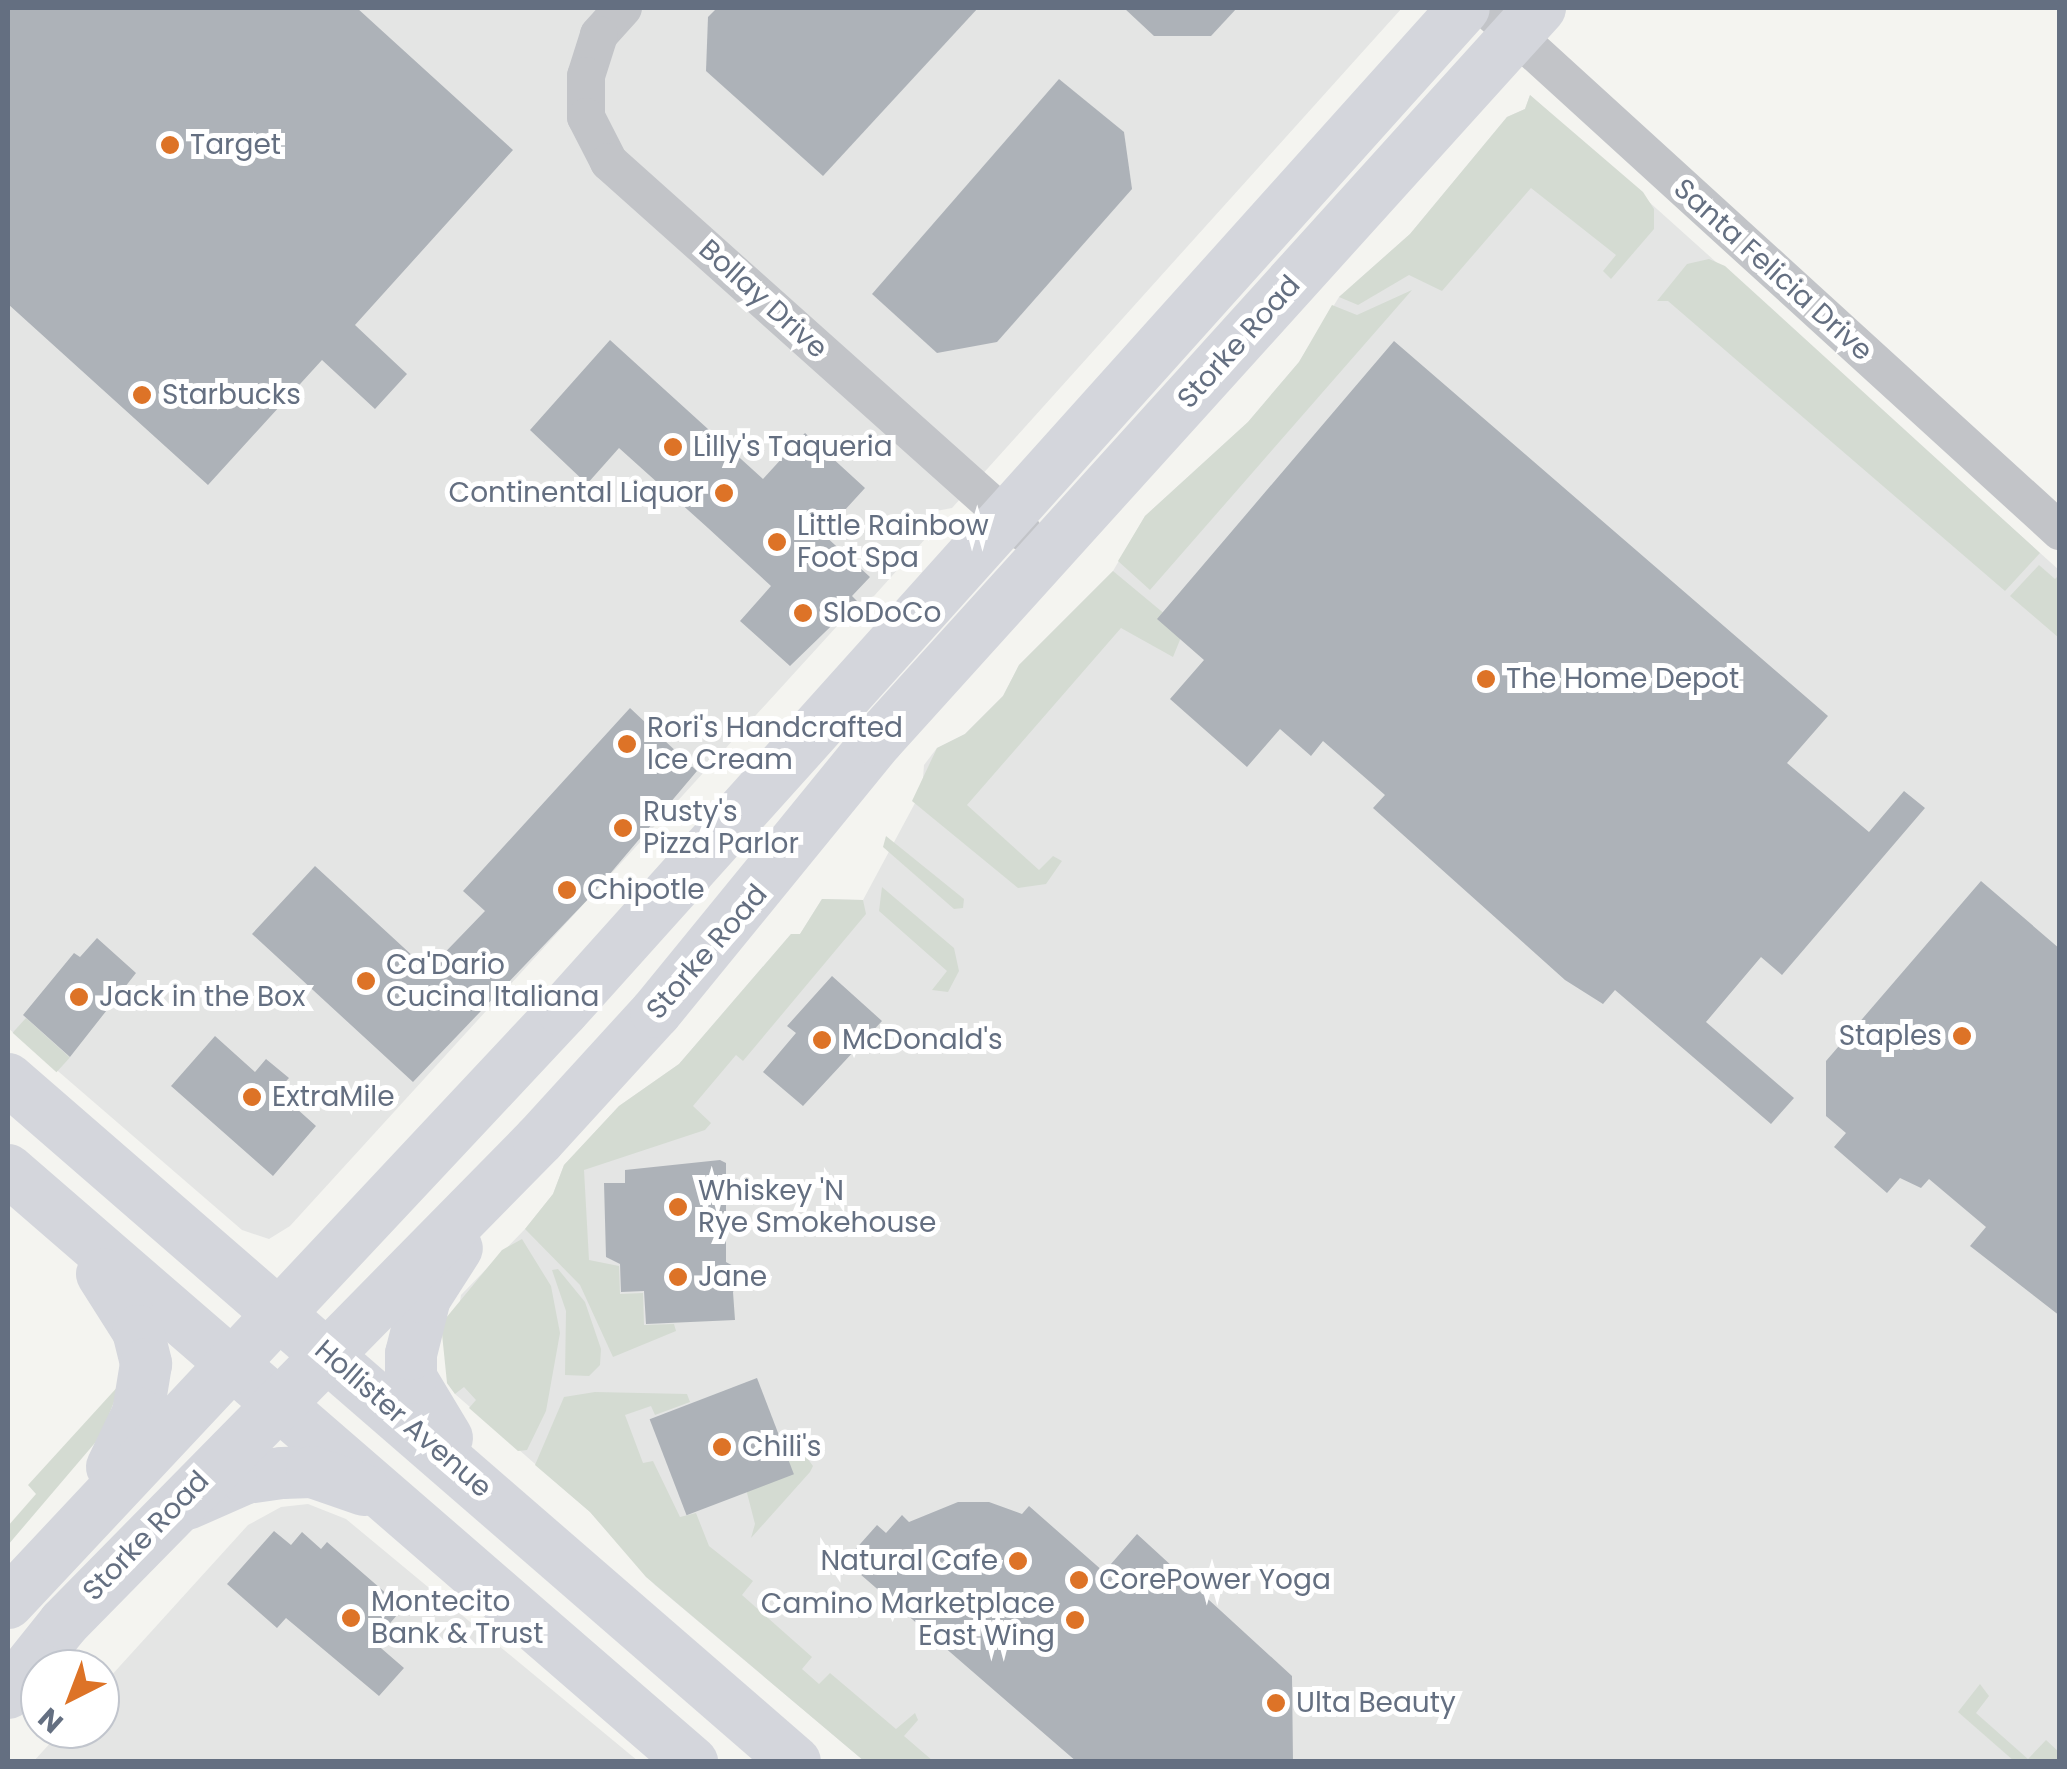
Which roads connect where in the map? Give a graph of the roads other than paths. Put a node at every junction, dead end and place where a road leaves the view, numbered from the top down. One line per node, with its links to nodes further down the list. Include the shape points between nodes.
1 (624, 8): 6 (street, Bollay Drive, via 599,36 586,76 586,117 609,162)
2 (1464, 8): 4 (main road, Storke Road)
3 (1514, 16): 5 (main road, Storke Road); 7 (street, Santa Felicia Drive)
4 (1252, 244): 5 (main road, via 1262,274 1215,332); 6 (main road, Storke Road)
5 (1213, 372): 8 (main road, Storke Road)
6 (1006, 517): 8 (street, Bollay Drive); 9 (main road, Storke Road)
7 (2060, 531)
8 (1045, 552): 10 (main road, Storke Road)
9 (783, 766): 10 (street); 15 (main road, Storke Road, via 562,1011)
10 (831, 802): 12 (main road, Storke Road)
11 (8, 1079): 15 (main road, Hollister Avenue)
12 (539, 1140): 16 (main road, Storke Road); 20 (main road, via 521,1178 454,1252 425,1298 410,1354 411,1378 433,1421)
13 (8, 1170): 14 (main road)
14 (52, 1209): 17 (main road); 21 (main road, via 124,1307 146,1364 138,1413)
15 (277, 1309): 16 (main road, Hollister Avenue); 17 (main road, Storke Road)
16 (326, 1352): 18 (main road, Storke Road); 20 (main road, Hollister Avenue)
17 (226, 1363): 18 (main road); 21 (main road, Storke Road)
18 (274, 1405): 19 (main road); 22 (main road, Storke Road)
19 (394, 1508): 22 (main road, via 342,1478 282,1472 214,1489); 25 (main road)
20 (515, 1517): 26 (main road, Hollister Avenue)
21 (86, 1519): 23 (main road, Storke Road)
22 (146, 1536): 24 (main road, Storke Road)
23 (8, 1603)
24 (8, 1693)
25 (692, 1762)
26 (796, 1762)

